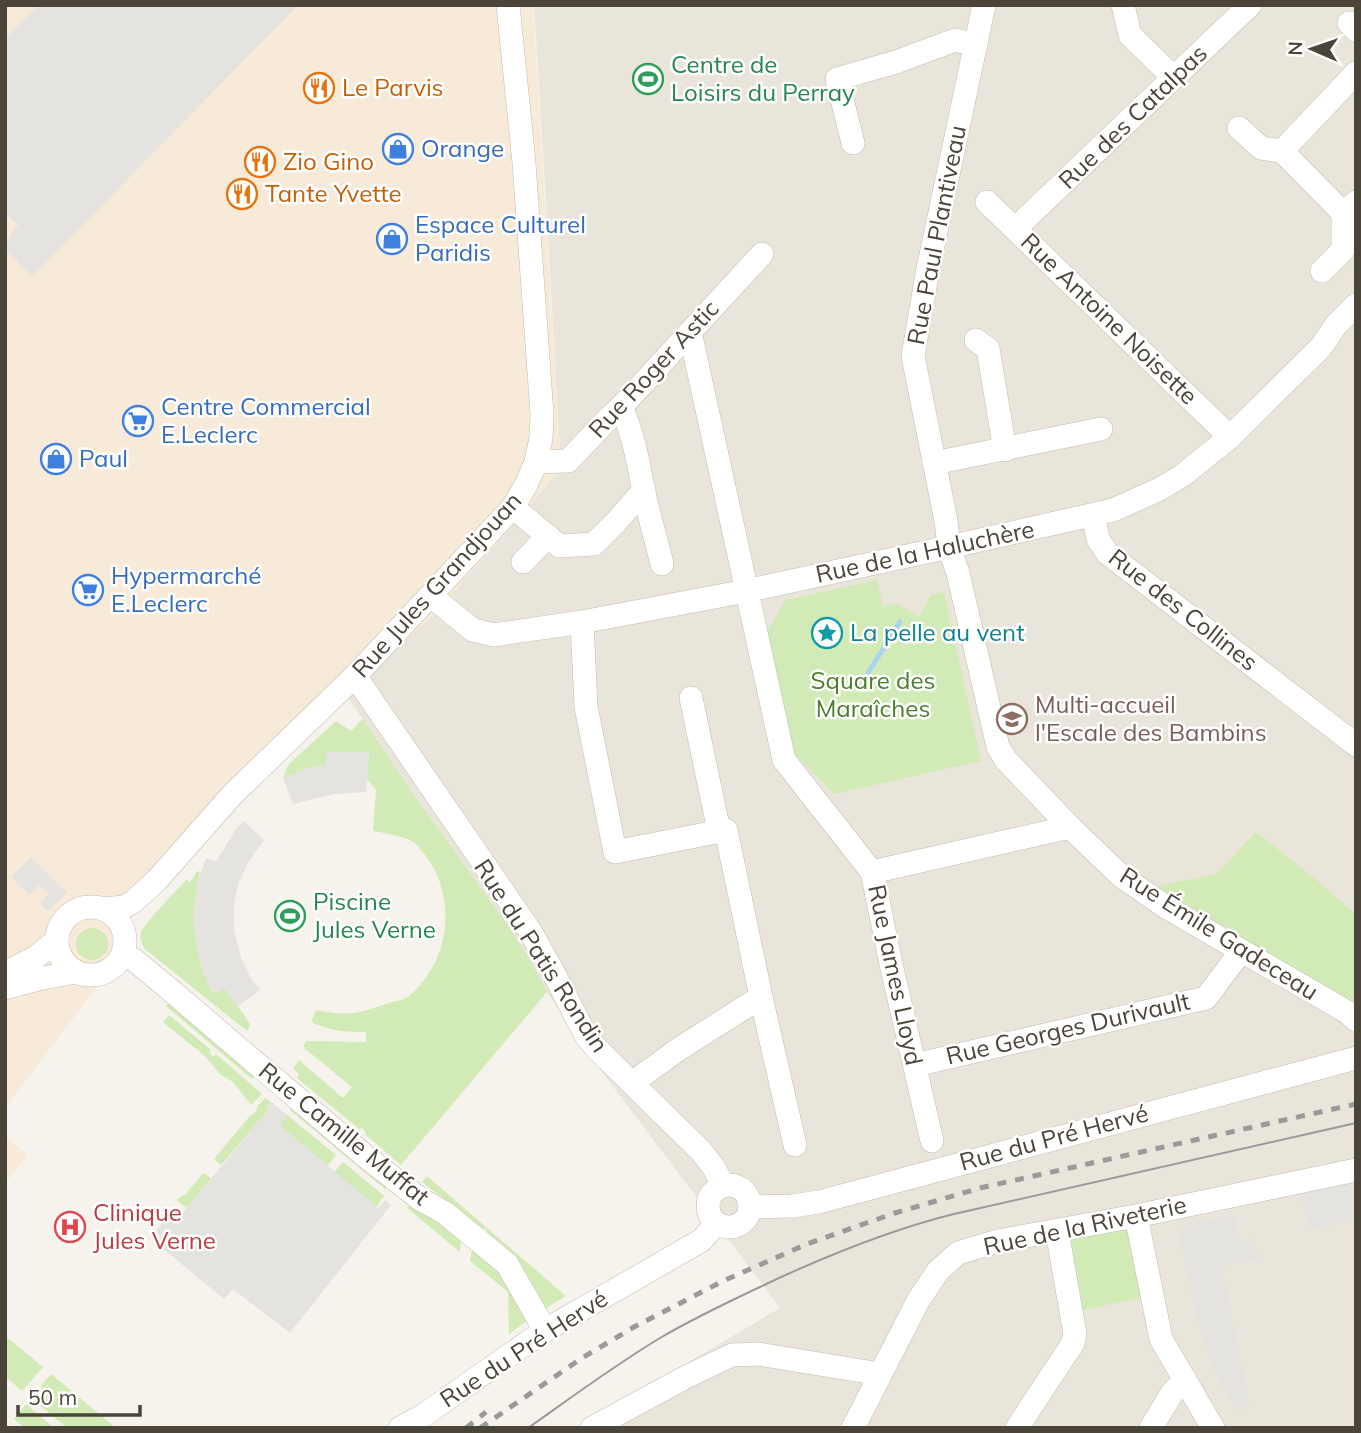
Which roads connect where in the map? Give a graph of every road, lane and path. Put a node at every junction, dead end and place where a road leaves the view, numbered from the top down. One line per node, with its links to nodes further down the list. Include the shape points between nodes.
1 (508, 5): 23 (street, Rue Jules Grandjouan, via 542,414)
2 (984, 5): 5 (street, Rue Paul Plantiveau)
3 (1123, 5): 7 (street, via 1130,35)
4 (1249, 6): 7 (street, Rue des Catalpas)
5 (976, 45): 9 (street, via 955,40 837,79); 24 (street, Rue Paul Plantiveau, via 913,356)
6 (1356, 73): 10 (street)
7 (1173, 77): 13 (street, Rue des Catalpas)
8 (1239, 128): 10 (street, via 1261,148)
9 (853, 143)
10 (1282, 151): 12 (street)
11 (987, 202): 13 (street, Rue Antoine Noisette)
12 (1350, 208): 15 (street, via 1343,250)
13 (1016, 228): 21 (street, Rue Antoine Noisette)
14 (762, 254): 17 (street, Rue Roger Astic)
15 (1322, 271)
16 (1356, 305): 21 (street, Rue de la Haluchère, via 1321,347)
17 (690, 332): 19 (street, Rue Roger Astic); 32 (street, Rue James Lloyd)
18 (976, 340): 22 (street, via 988,349)
19 (621, 407): 23 (street, Rue Roger Astic, via 568,461); 25 (street)
20 (1101, 429): 22 (street)
21 (1230, 437): 27 (street, Rue de la Haluchère, via 1160,489)
22 (1004, 450): 24 (street)
23 (536, 462): 26 (street, Rue Jules Grandjouan)
24 (934, 463): 29 (street, Rue Paul Plantiveau)
25 (644, 490): 28 (street, via 594,544 559,546); 31 (street)
26 (513, 507): 28 (street); 33 (street, Rue Jules Grandjouan)
27 (1093, 515): 29 (street, Rue de la Haluchère); 37 (street, Rue des Collines, via 1107,554)
28 (548, 536): 30 (street)
29 (949, 547): 32 (street, Rue de la Haluchère); 38 (street, Rue Émile Gadeceau, via 998,747)
30 (523, 562)
31 (662, 564)
32 (746, 591): 34 (street, Rue de la Haluchère); 40 (street, Rue James Lloyd, via 784,760)
33 (431, 596): 34 (street, Rue de la Haluchère, via 473,631 494,635); 35 (street, Rue Jules Grandjouan)
34 (582, 622): 39 (street, via 586,707 615,852)
35 (355, 676): 41 (street, Rue Jules Grandjouan, via 233,794); 53 (street, Rue du Patis Rondin, via 530,931 585,1034)
36 (691, 698): 39 (street)
37 (1356, 745)
38 (1070, 827): 40 (street); 45 (street, Rue Émile Gadeceau, via 1136,888)
39 (719, 831): 49 (street, via 726,830)
40 (872, 872): 52 (street, Rue James Lloyd)
41 (156, 881): 42 (street, Rue Jules Grandjouan, via 134,902); 44 (street, Rue Jules Grandjouan)
42 (104, 909): 43 (street, via 84,907 72,912 59,927); 44 (street, via 115,916)
43 (57, 941): 46 (street, via 61,958); 47 (street)
44 (124, 944): 46 (street, via 115,966 103,974); 62 (street, Rue Camille Muffat, via 133,959 365,1156 507,1264)
45 (1241, 951): 50 (street, Rue Émile Gadeceau); 52 (street, Rue Georges Durivault, via 1206,998)
46 (76, 972): 48 (street)
47 (5, 973)
48 (5, 988)
49 (761, 997): 53 (street); 55 (street)
50 (1356, 1020)
51 (1356, 1058): 58 (street, Rue du Pré Hervé, via 819,1202)
52 (915, 1065): 54 (street, Rue James Lloyd)
53 (632, 1083): 57 (street, Rue du Patis Rondin, via 702,1152)
54 (932, 1141)
55 (795, 1145)
56 (1356, 1170): 59 (street, Rue de la Riveterie)
57 (723, 1185): 58 (street, via 744,1191); 60 (street, via 712,1192 707,1204)
58 (750, 1207): 60 (street, via 736,1226)
59 (1136, 1216): 61 (street, Rue de la Riveterie); 64 (street, via 1161,1339)
60 (716, 1224): 62 (street, Rue du Pré Hervé, via 702,1240)
61 (1057, 1231): 63 (street, Rue de la Riveterie, via 958,1253 938,1271 918,1301); 68 (street, via 1075,1334)
62 (544, 1331): 65 (street, Rue du Pré Hervé)
63 (880, 1374): 66 (street, via 758,1354 732,1355); 67 (street, Rue de la Riveterie)
64 (1185, 1380): 69 (street); 70 (street)
65 (400, 1428)
66 (592, 1428)
67 (853, 1428)
68 (1017, 1428)
69 (1152, 1428)
70 (1213, 1428)

